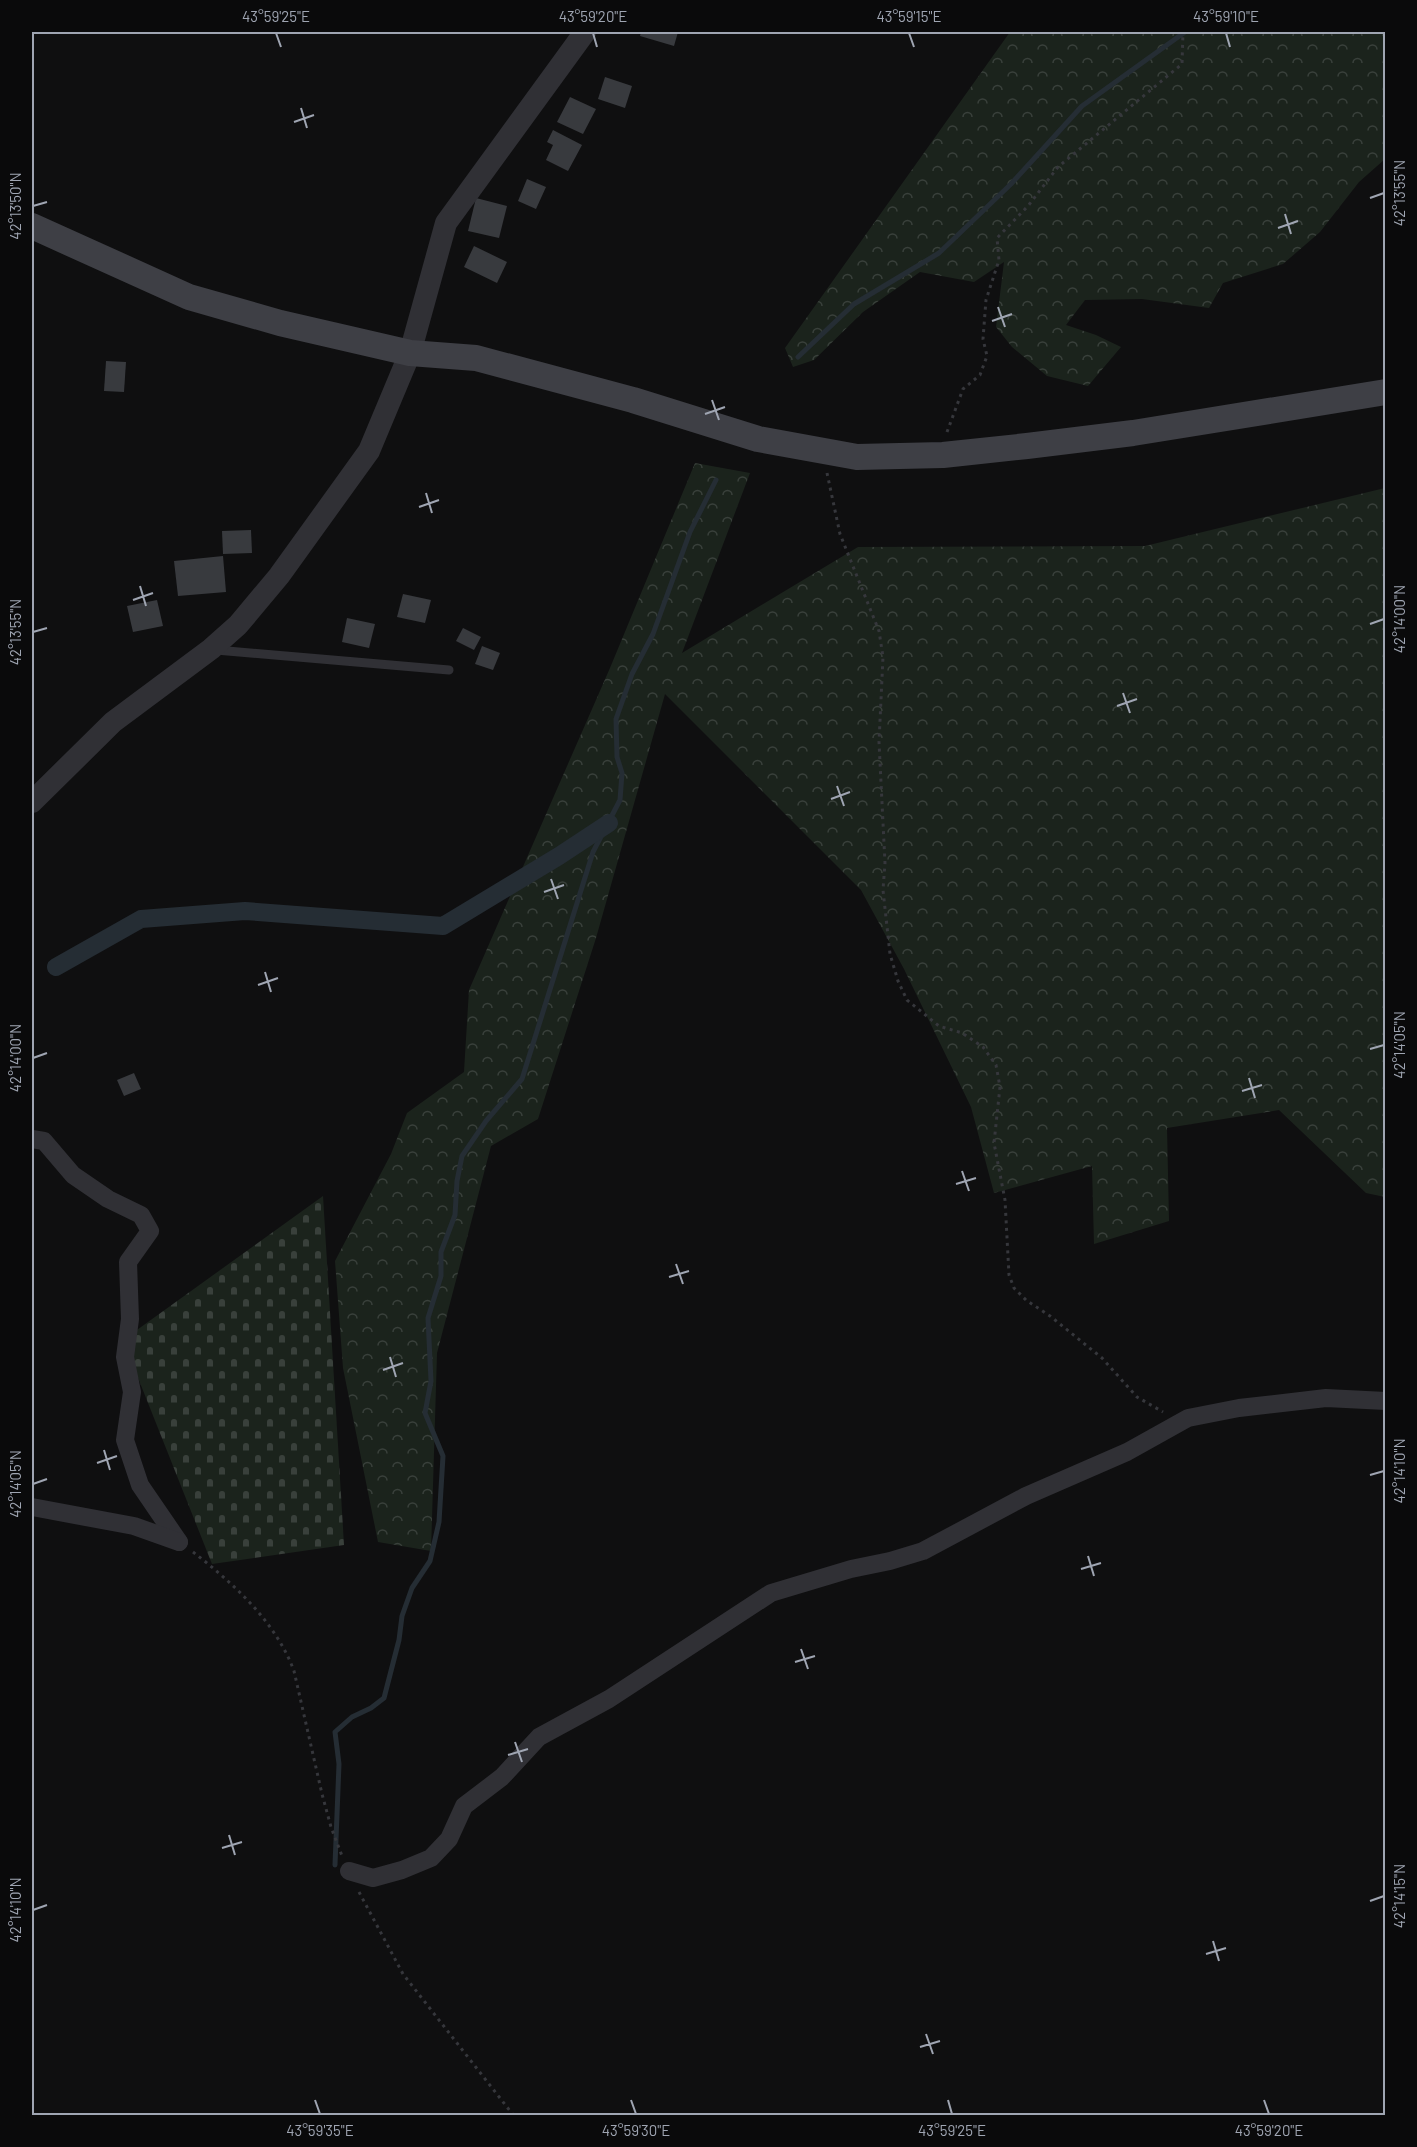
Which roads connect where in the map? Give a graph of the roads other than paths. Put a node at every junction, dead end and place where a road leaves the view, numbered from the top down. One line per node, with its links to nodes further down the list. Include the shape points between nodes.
1 (585, 32): 3 (street, via 446,223)
2 (32, 226): 3 (main road, via 189,297)
3 (410, 353): 4 (main road, via 476,358 758,439 857,457 943,455 1133,433); 5 (street, via 369,451 279,576)
4 (1386, 392)
5 (211, 650): 6 (lane); 7 (street, via 113,722)
6 (449, 670)
7 (32, 802)
8 (32, 1139): 10 (street, via 44,1141 73,1174 108,1199 141,1215 150,1231 128,1262 130,1318 125,1357 132,1392 125,1440 140,1485 179,1542 135,1526)
9 (1386, 1401): 11 (street, via 1326,1398 1188,1418 1127,1452 1026,1496 923,1551 771,1593 609,1698 539,1737 502,1777 464,1806 449,1839 431,1858 373,1878)
10 (32, 1507)
11 (349, 1871)

